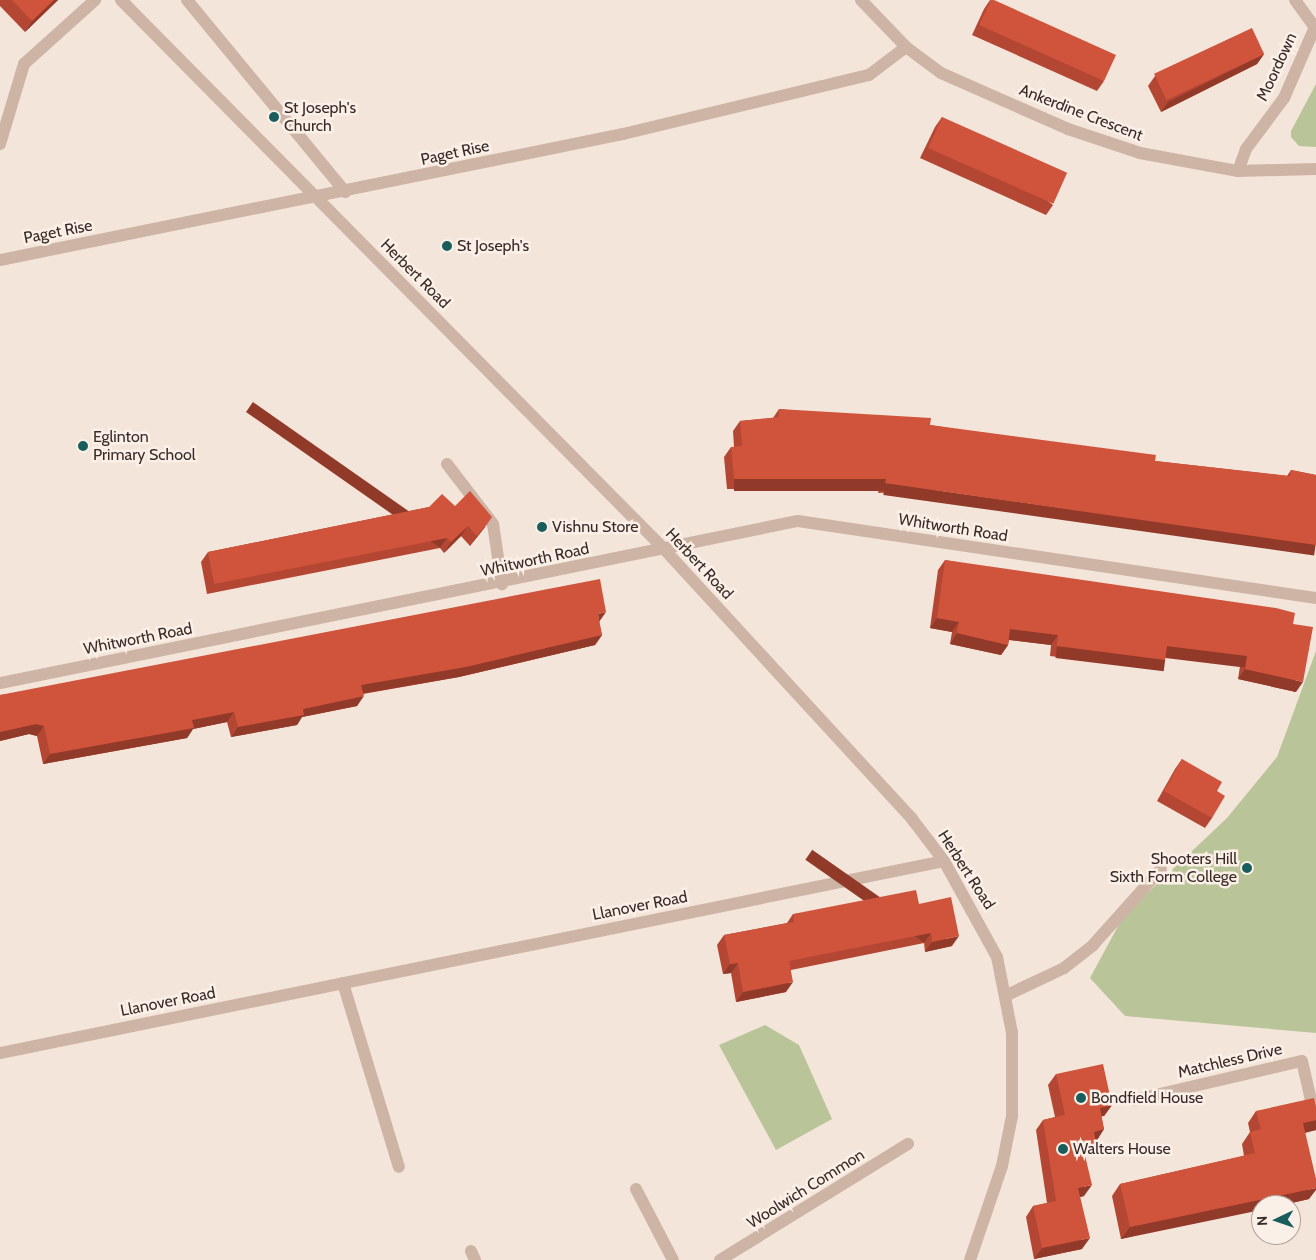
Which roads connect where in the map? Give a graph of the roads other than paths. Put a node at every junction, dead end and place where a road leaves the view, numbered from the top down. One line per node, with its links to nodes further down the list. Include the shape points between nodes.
1 (95, 0): 8 (street, via 24,64)
2 (122, 0): 12 (street, Herbert Road)
3 (187, 0): 11 (street)
4 (861, 0): 7 (street, Ankerdine Crescent)
5 (1295, 0): 6 (street, Moordown)
6 (1315, 28): 10 (street, Moordown, via 1284,98 1246,149)
7 (906, 47): 10 (street, Ankerdine Crescent, via 942,73 1068,129 1140,153); 11 (street, Paget Rise, via 869,75 623,134)
8 (0, 144)
9 (1316, 169): 10 (street, Ankerdine Crescent)
10 (1238, 171)
11 (346, 192): 12 (street, Paget Rise)
12 (317, 198): 13 (street, Paget Rise); 15 (street, Herbert Road)
13 (0, 260)
14 (447, 464): 16 (street, via 493,524)
15 (664, 549): 16 (street, Whitworth Road); 17 (street, Whitworth Road, via 798,521); 19 (street, Herbert Road, via 912,820)
16 (502, 584): 18 (street, Whitworth Road)
17 (1316, 598)
18 (0, 683)
19 (944, 861): 21 (street, Llanover Road); 22 (street, Herbert Road, via 985,933)
20 (1161, 869): 22 (street, via 1093,945 1064,968)
21 (343, 983): 23 (street, Llanover Road); 27 (street)
22 (1007, 995): 31 (street, Herbert Road, via 1015,1068 1012,1116 1002,1166)
23 (0, 1053)
24 (1134, 1100): 25 (street, Matchless Drive, via 1302,1061)
25 (1316, 1122)
26 (908, 1144): 30 (street, Woolwich Common)
27 (399, 1167)
28 (636, 1189): 29 (street)
29 (673, 1260)
30 (720, 1260)
31 (970, 1260)

